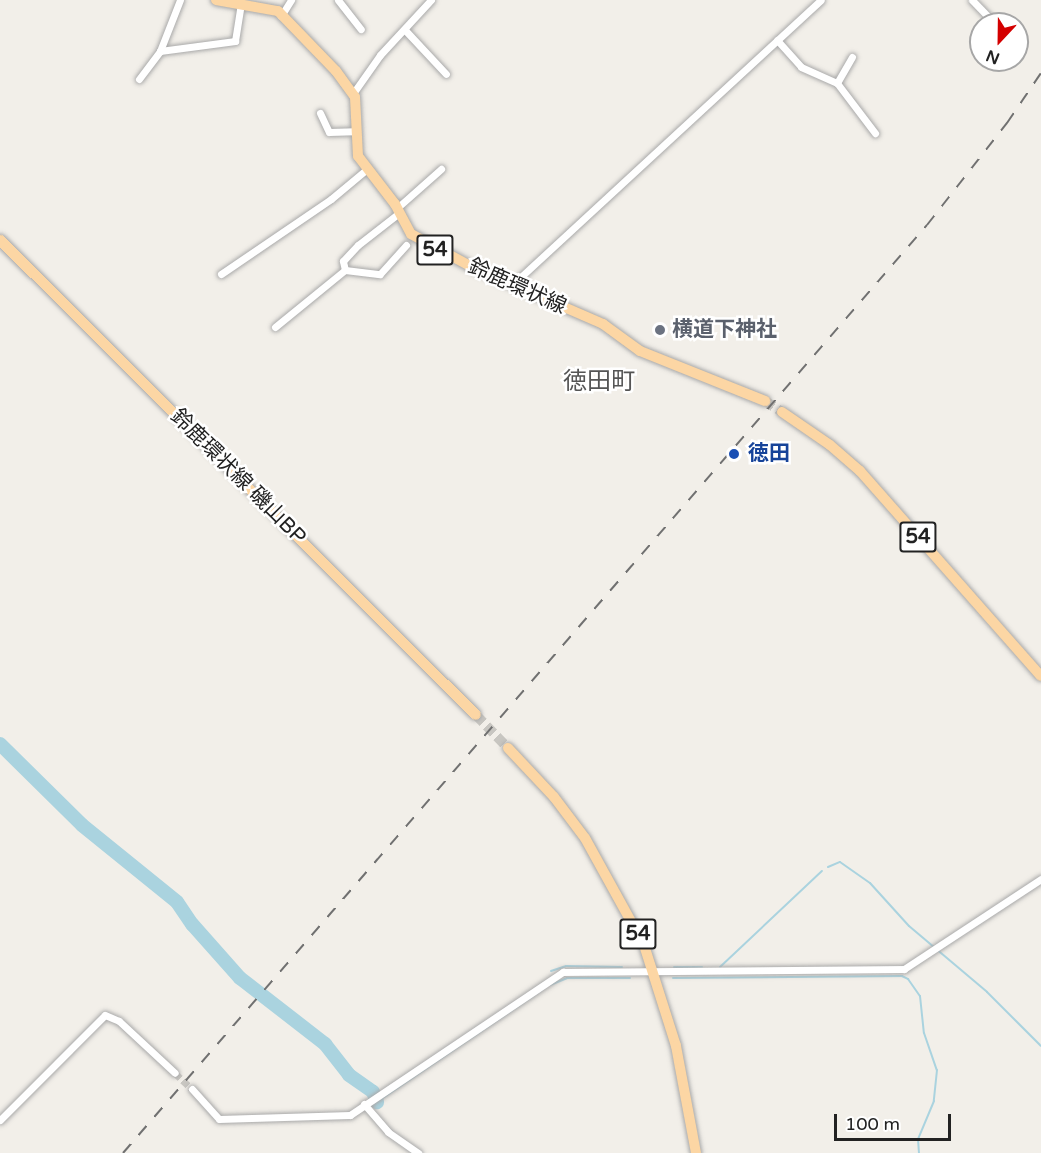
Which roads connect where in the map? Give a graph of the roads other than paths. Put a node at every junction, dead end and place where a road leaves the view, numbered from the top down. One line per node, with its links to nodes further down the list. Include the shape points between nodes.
1 (180, 0): 15 (street)
2 (216, 0): 9 (main road)
3 (291, 0): 11 (street)
4 (338, 0): 12 (street)
5 (431, 0): 13 (street)
6 (821, 0): 14 (street)
7 (972, 0): 10 (street)
8 (260, 4): 9 (main road); 11 (main road)
9 (241, 5): 15 (street, via 235,40)
10 (984, 12)
11 (281, 15): 20 (main road, via 313,44)
12 (361, 29)
13 (405, 30): 17 (street); 20 (street, via 380,55)
14 (777, 40): 19 (street, via 801,67); 31 (street)
15 (160, 51): 18 (street)
16 (852, 57): 19 (street)
17 (446, 74)
18 (139, 79)
19 (837, 83): 23 (street)
20 (354, 92): 22 (main road, 鈴鹿環状線 / 54)
21 (320, 113): 22 (street, via 329,132)
22 (354, 131): 24 (main road, 鈴鹿環状線 / 54, via 358,156)
23 (875, 134)
24 (367, 169): 26 (main road, 鈴鹿環状線 / 54); 30 (street, via 331,199)
25 (441, 169): 26 (street)
26 (398, 211): 29 (street, via 343,261); 31 (main road, 鈴鹿環状線 / 54, via 411,234 428,247)
27 (0, 240): 36 (main road, 鈴鹿環状線 磯山BP)
28 (406, 245): 29 (street, via 380,274)
29 (345, 270): 32 (street)
30 (221, 274)
31 (512, 285): 33 (main road, 鈴鹿環状線 / 54, via 603,324 640,351)
32 (275, 327)
33 (765, 401)
34 (782, 412): 35 (main road, 54, via 860,471)
35 (1041, 676)
36 (476, 715)
37 (508, 748): 39 (main road, 54, via 554,797 585,838 644,945)
38 (1041, 879): 39 (street, via 904,969)
39 (653, 971): 42 (street, via 568,970 557,974); 45 (main road, 54, via 680,1066)
40 (175, 1072): 43 (street, via 119,1021 105,1015)
41 (192, 1089): 42 (street, via 219,1119 350,1115)
42 (365, 1103): 44 (street, via 388,1132)
43 (0, 1120)
44 (418, 1153)
45 (696, 1153)

